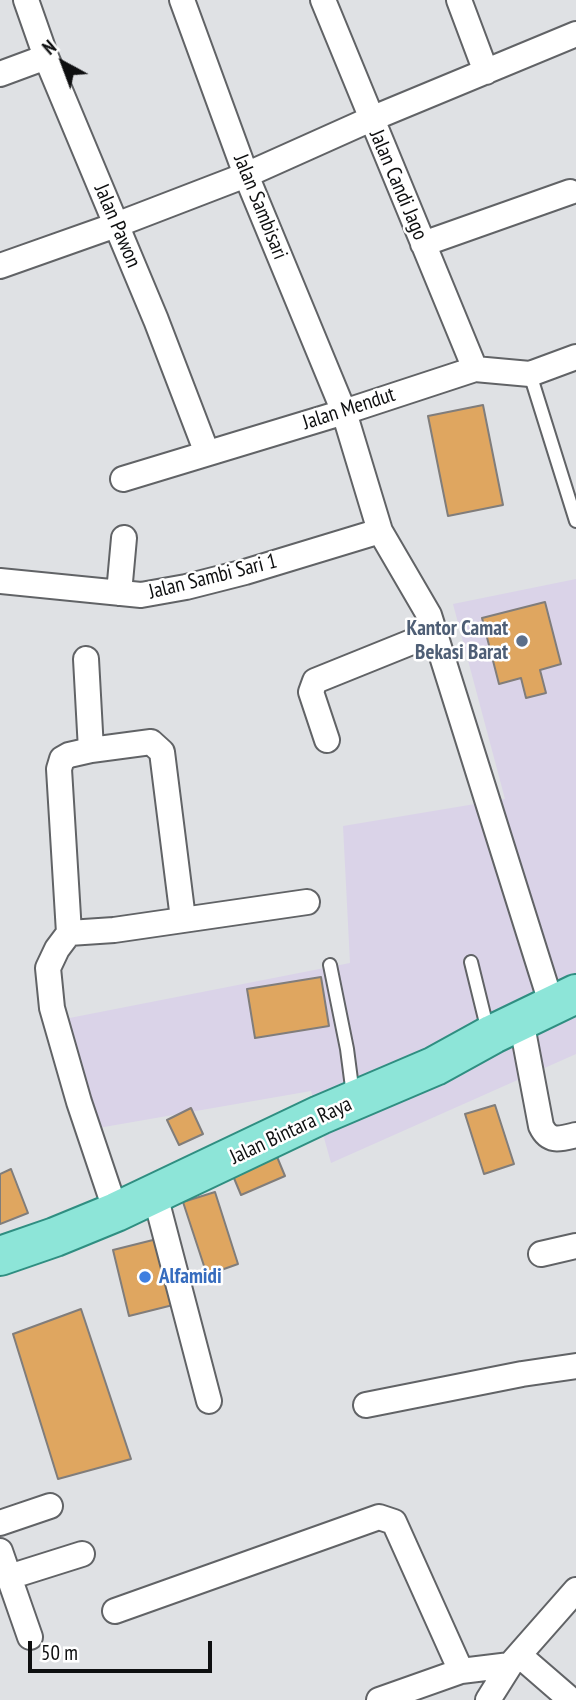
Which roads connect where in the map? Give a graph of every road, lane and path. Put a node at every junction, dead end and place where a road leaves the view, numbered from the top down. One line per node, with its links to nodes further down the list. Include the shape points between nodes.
1 (26, 0): 6 (street, Jalan Pawon)
2 (182, 0): 10 (street, Jalan Sambisari)
3 (323, 0): 9 (street, Jalan Candi Jago)
4 (459, 0): 7 (street)
5 (576, 34): 7 (street)
6 (46, 57): 8 (street); 12 (street, Jalan Pawon)
7 (486, 72): 9 (street)
8 (0, 74)
9 (371, 119): 10 (street); 13 (street, Jalan Candi Jago)
10 (246, 175): 12 (street); 18 (street, Jalan Sambisari)
11 (570, 192): 13 (street)
12 (116, 225): 14 (street); 19 (street, Jalan Pawon)
13 (423, 244): 16 (street, Jalan Candi Jago)
14 (0, 266)
15 (576, 357): 17 (street, Jalan Mendut)
16 (475, 369): 17 (street, Jalan Mendut); 18 (street, Jalan Mendut)
17 (530, 374): 21 (lane)
18 (344, 412): 19 (street, Jalan Mendut); 22 (street, Jalan Sambisari)
19 (206, 453): 20 (street, Jalan Mendut)
20 (123, 479)
21 (576, 521)
22 (380, 531): 25 (street, Jalan Sambi Sari 1, via 186,587 141,595); 26 (street, Jalan Sambisari, via 429,615)
23 (124, 538): 25 (street)
24 (0, 581): 25 (street, Jalan Sambi Sari 1)
25 (119, 593)
26 (434, 633): 28 (street, via 315,681 311,692); 35 (street, Jalan Sambisari)
27 (86, 659): 29 (street)
28 (327, 740)
29 (91, 750): 31 (street, via 151,742 162,752); 32 (street, via 62,759 58,769)
30 (307, 902): 31 (street)
31 (183, 919): 32 (street)
32 (69, 933): 39 (street, via 48,968 52,1008)
33 (471, 962): 35 (lane, via 486,1023)
34 (330, 965): 36 (lane)
35 (535, 1014): 36 (main road, Jalan Bintara Raya); 37 (street, Jalan Sambisari, via 541,1126 550,1139)
36 (354, 1102): 38 (main road, Jalan Bintara Raya)
37 (576, 1135)
38 (155, 1195): 39 (main road, Jalan Bintara Raya); 44 (street)
39 (116, 1212): 42 (main road, Jalan Bintara Raya)
40 (576, 1246): 41 (street)
41 (541, 1254)
42 (0, 1256)
43 (576, 1366): 45 (street)
44 (209, 1401)
45 (366, 1405)
46 (50, 1506): 47 (street)
47 (0, 1524)
48 (0, 1551): 50 (street)
49 (82, 1554): 50 (street)
50 (9, 1577): 53 (street)
51 (576, 1590): 54 (street)
52 (114, 1611): 55 (street, via 379,1517 387,1518 394,1522)
53 (30, 1637)
54 (514, 1660): 55 (street); 57 (street); 58 (street)
55 (461, 1671): 56 (street)
56 (379, 1700)
57 (488, 1700)
58 (571, 1700)

